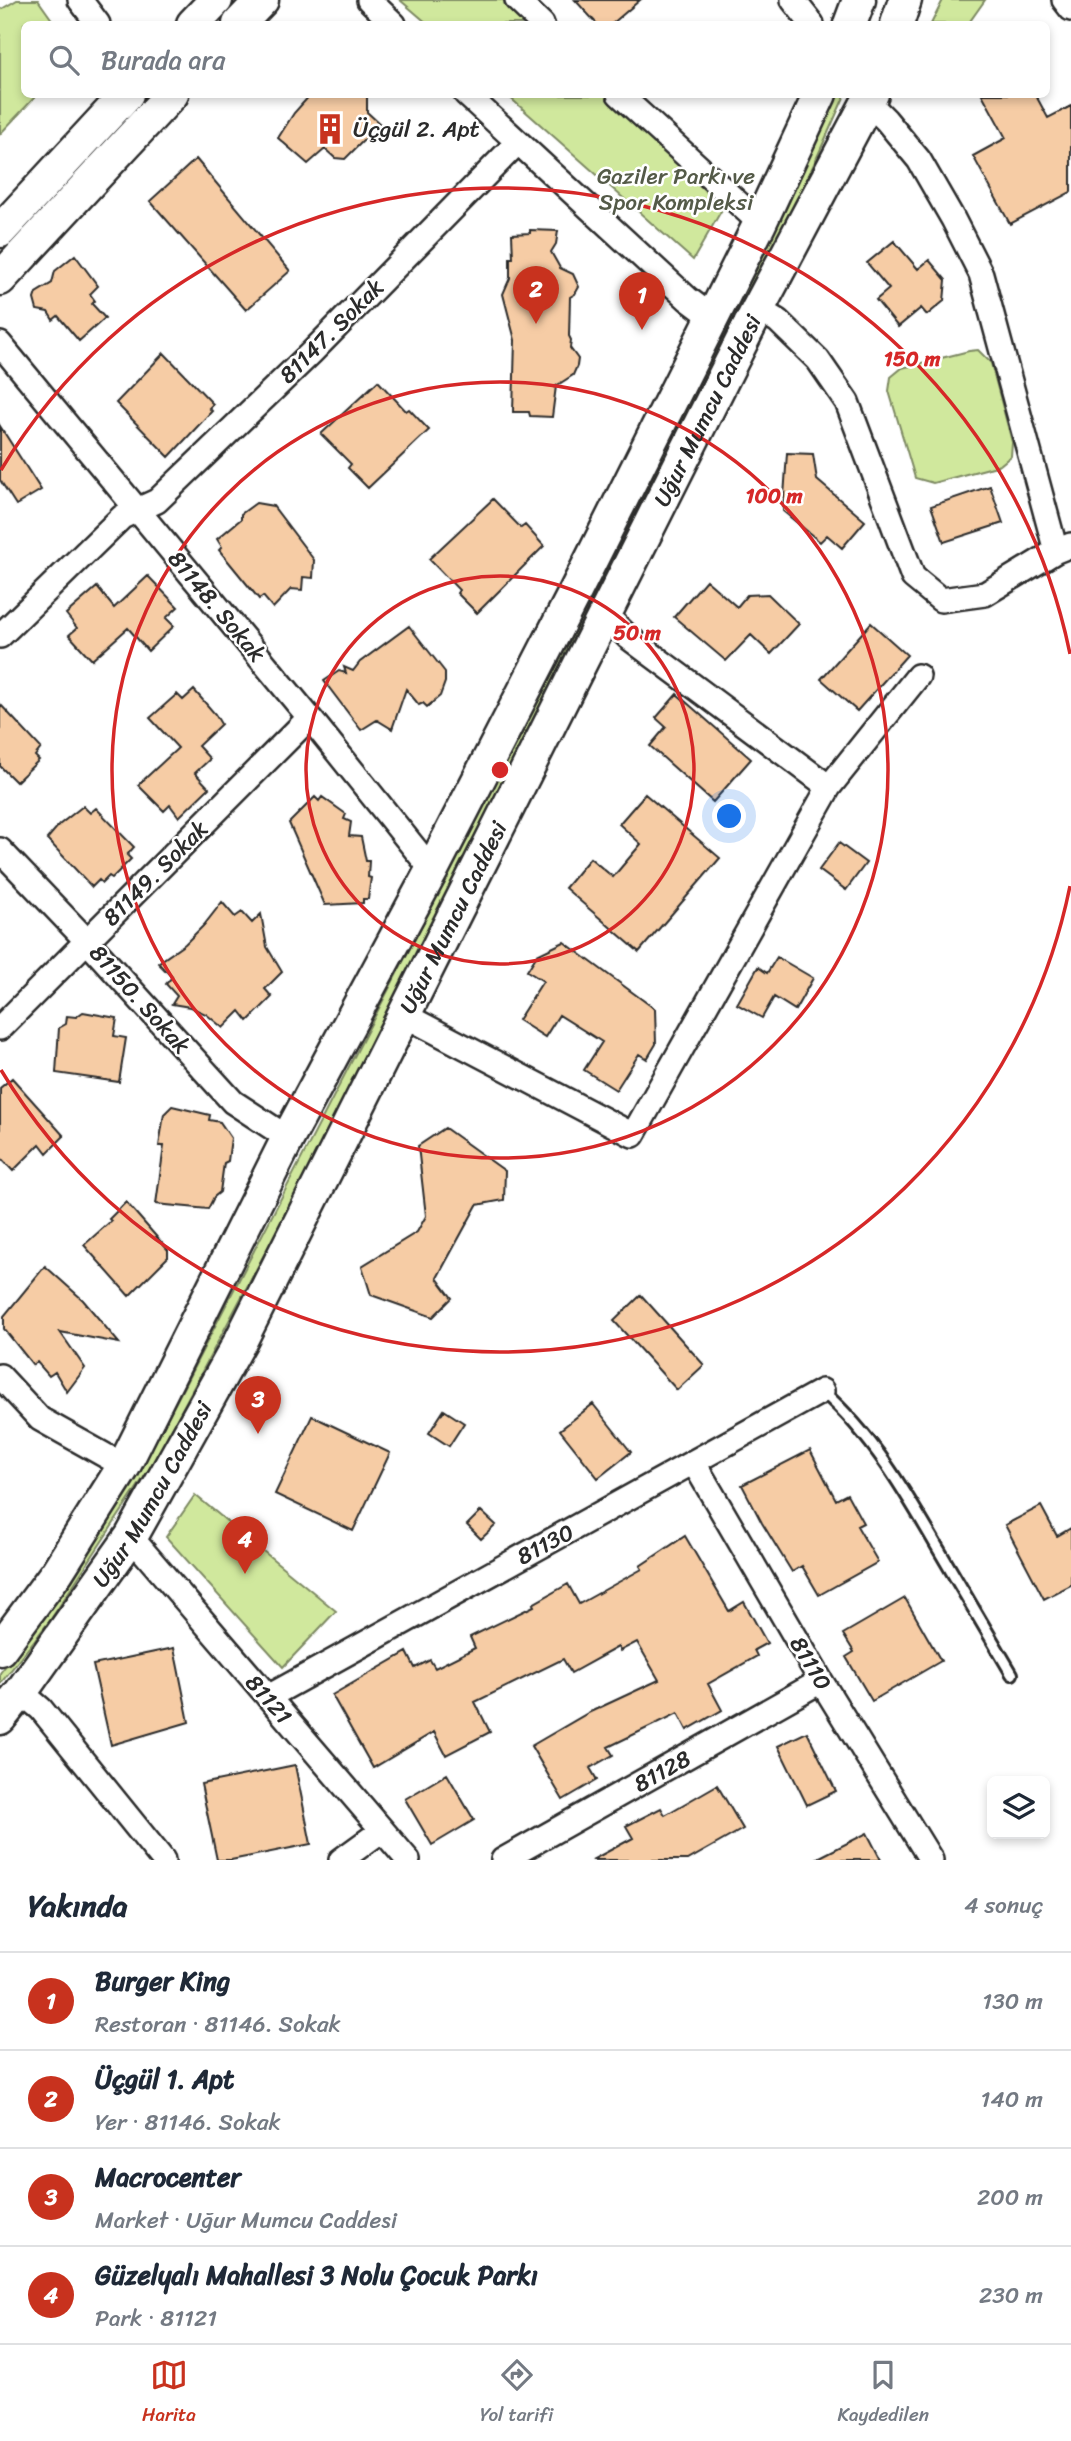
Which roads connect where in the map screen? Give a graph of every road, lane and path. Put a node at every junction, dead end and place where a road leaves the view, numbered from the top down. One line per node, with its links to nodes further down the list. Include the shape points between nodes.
1 (80, 0): 11 (street)
2 (216, 0): 12 (street)
3 (262, 0): 13 (street)
4 (369, 0): 14 (street)
5 (517, 0): 15 (street)
6 (793, 0): 16 (street)
7 (859, 0): 17 (street)
8 (905, 0): 18 (street)
9 (1064, 0): 10 (street)
10 (1071, 9)
11 (96, 21)
12 (196, 21)
13 (242, 21)
14 (391, 21)
15 (539, 21)
16 (810, 21)
17 (851, 21)
18 (898, 21)
19 (123, 98): 27 (street)
20 (168, 98): 28 (street)
21 (470, 98): 25 (street)
22 (623, 98): 26 (street)
23 (818, 98): 26 (street, Uğur Mumcu Caddesi)
24 (870, 99): 29 (street, Uğur Mumcu Caddesi); 33 (street, via 919,160 981,274)
25 (517, 143): 30 (street); 32 (street, 81147. Sokak, via 292,372 158,502)
26 (760, 223): 30 (street, Uğur Mumcu Caddesi)
27 (0, 230)
28 (0, 279)
29 (758, 309): 33 (street, via 778,321 818,360 847,402 913,577 942,600 985,594); 34 (street, Uğur Mumcu Caddesi)
30 (712, 317): 40 (street, Uğur Mumcu Caddesi)
31 (0, 344): 32 (street, 81148. Sokak)
32 (139, 511): 35 (street, 81147. Sokak, via 122,517); 37 (street, 81148. Sokak)
33 (1063, 548)
34 (606, 615): 38 (street, via 628,637); 42 (street, Uğur Mumcu Caddesi)
35 (0, 636)
36 (918, 676): 38 (street)
37 (309, 718): 40 (street, 81148. Sokak); 41 (street, 81149. Sokak)
38 (829, 787): 42 (street, via 633,1135)
39 (0, 850): 41 (street, 81150. Sokak)
40 (432, 870): 44 (street, Uğur Mumcu Caddesi)
41 (87, 941): 43 (street, 81149. Sokak); 44 (street, 81150. Sokak, via 233,1102)
42 (404, 1015): 49 (street, Uğur Mumcu Caddesi, via 241,1340)
43 (0, 1028)
44 (288, 1138): 48 (street, Uğur Mumcu Caddesi)
45 (0, 1376): 48 (street, via 40,1419)
46 (822, 1391): 47 (street, 81130); 51 (lane, via 865,1436 893,1475)
47 (694, 1463): 52 (street, 81110); 54 (street, 81130)
48 (124, 1466): 50 (street, Uğur Mumcu Caddesi, via 57,1573)
49 (131, 1537): 53 (street, Uğur Mumcu Caddesi); 54 (street, 81121)
50 (0, 1649)
51 (1012, 1674)
52 (821, 1681): 60 (street, 81128); 61 (street, 81110)
53 (21, 1692): 55 (street, Uğur Mumcu Caddesi); 57 (street, via 41,1709)
54 (268, 1697): 56 (street, 81121)
55 (0, 1718)
56 (381, 1831): 58 (street); 59 (street, 81121)
57 (163, 1860)
58 (341, 1860)
59 (408, 1860)
60 (503, 1860)
61 (931, 1860)

